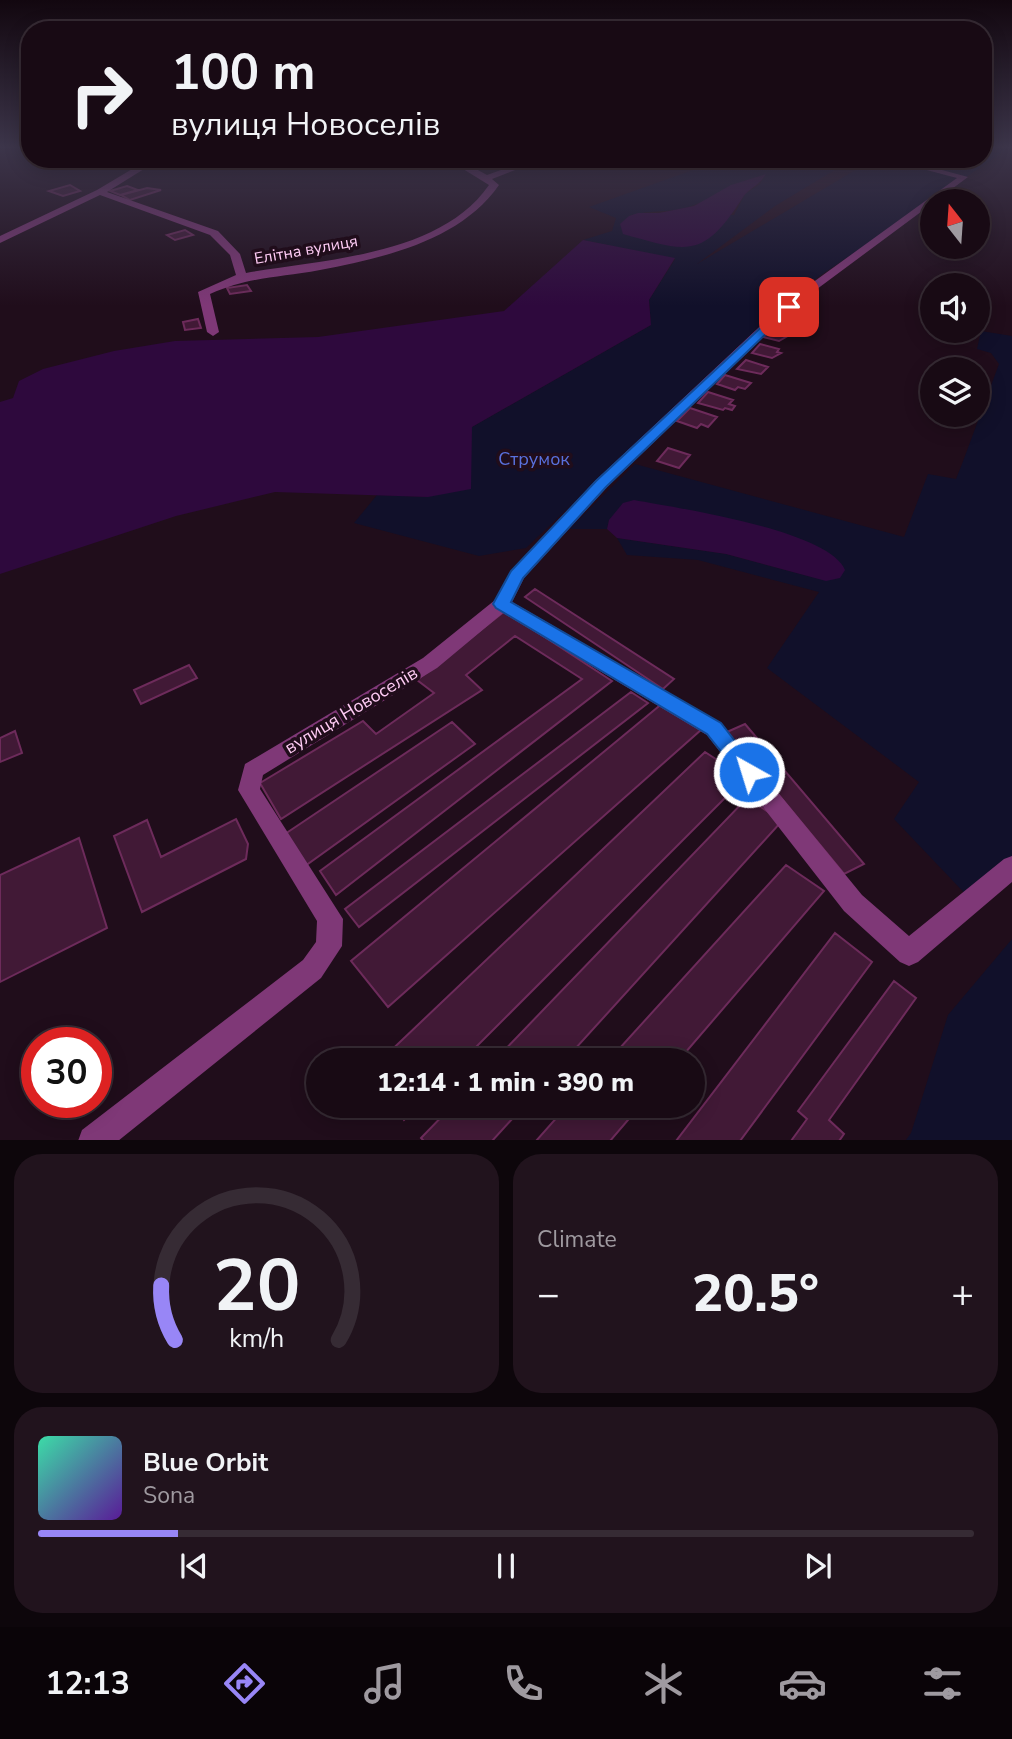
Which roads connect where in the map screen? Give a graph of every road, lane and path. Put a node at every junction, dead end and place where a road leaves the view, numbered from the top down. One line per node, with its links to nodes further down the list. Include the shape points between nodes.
1 (85, 199): 5 (street)
2 (120, 199): 6 (street, via 214,233 235,254)
3 (487, 199): 6 (street, Елітна вулиця, via 434,233 344,261)
4 (934, 199): 8 (street, вулиця Новоселів, via 805,293 601,484 516,575)
5 (0, 240)
6 (242, 277): 7 (street, Елітна вулиця, via 204,292)
7 (213, 332)
8 (502, 604): 9 (street, via 714,729 853,903 909,953); 10 (street, вулиця Новоселів, via 430,663 253,770 249,790 330,919 329,946 312,969)
9 (1012, 867)
10 (93, 1140)

